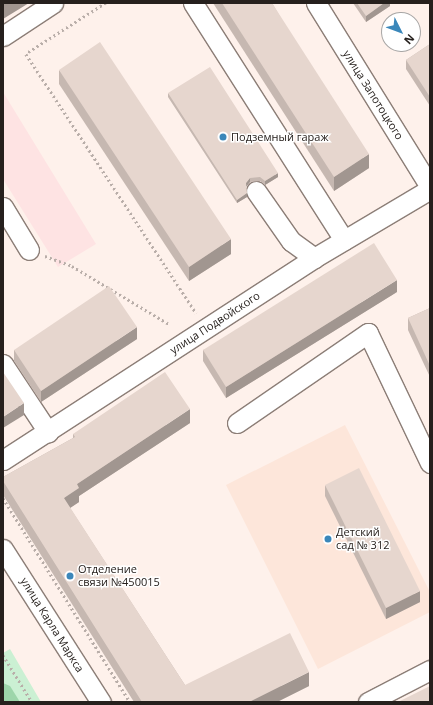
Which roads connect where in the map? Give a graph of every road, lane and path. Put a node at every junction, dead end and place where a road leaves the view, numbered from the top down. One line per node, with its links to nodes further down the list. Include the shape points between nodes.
1 (53, 3): 5 (street)
2 (106, 3): 13 (path, via 26,54)
3 (192, 3): 9 (street)
4 (316, 3): 6 (street, улица Запотоцкого)
5 (3, 36)
6 (430, 188): 9 (street, улица Подвойского)
7 (256, 191): 11 (street, via 291,241)
8 (3, 207): 10 (street)
9 (344, 240): 11 (street, улица Подвойского)
10 (29, 250): 12 (path, via 72,266)
11 (314, 258): 13 (street, улица Подвойского)
12 (169, 324)
13 (207, 328): 16 (street, улица Подвойского)
14 (3, 364): 16 (street)
15 (237, 423): 18 (street, via 368,333)
16 (48, 432): 17 (street, улица Подвойского)
17 (3, 460)
18 (430, 463)
19 (3, 498): 26 (path)
20 (3, 549): 25 (street, улица Карла Маркса)
21 (3, 655): 22 (path)
22 (5, 664): 24 (path)
23 (430, 670): 27 (street)
24 (32, 702)
25 (101, 702)
26 (130, 702)
27 (368, 702)

